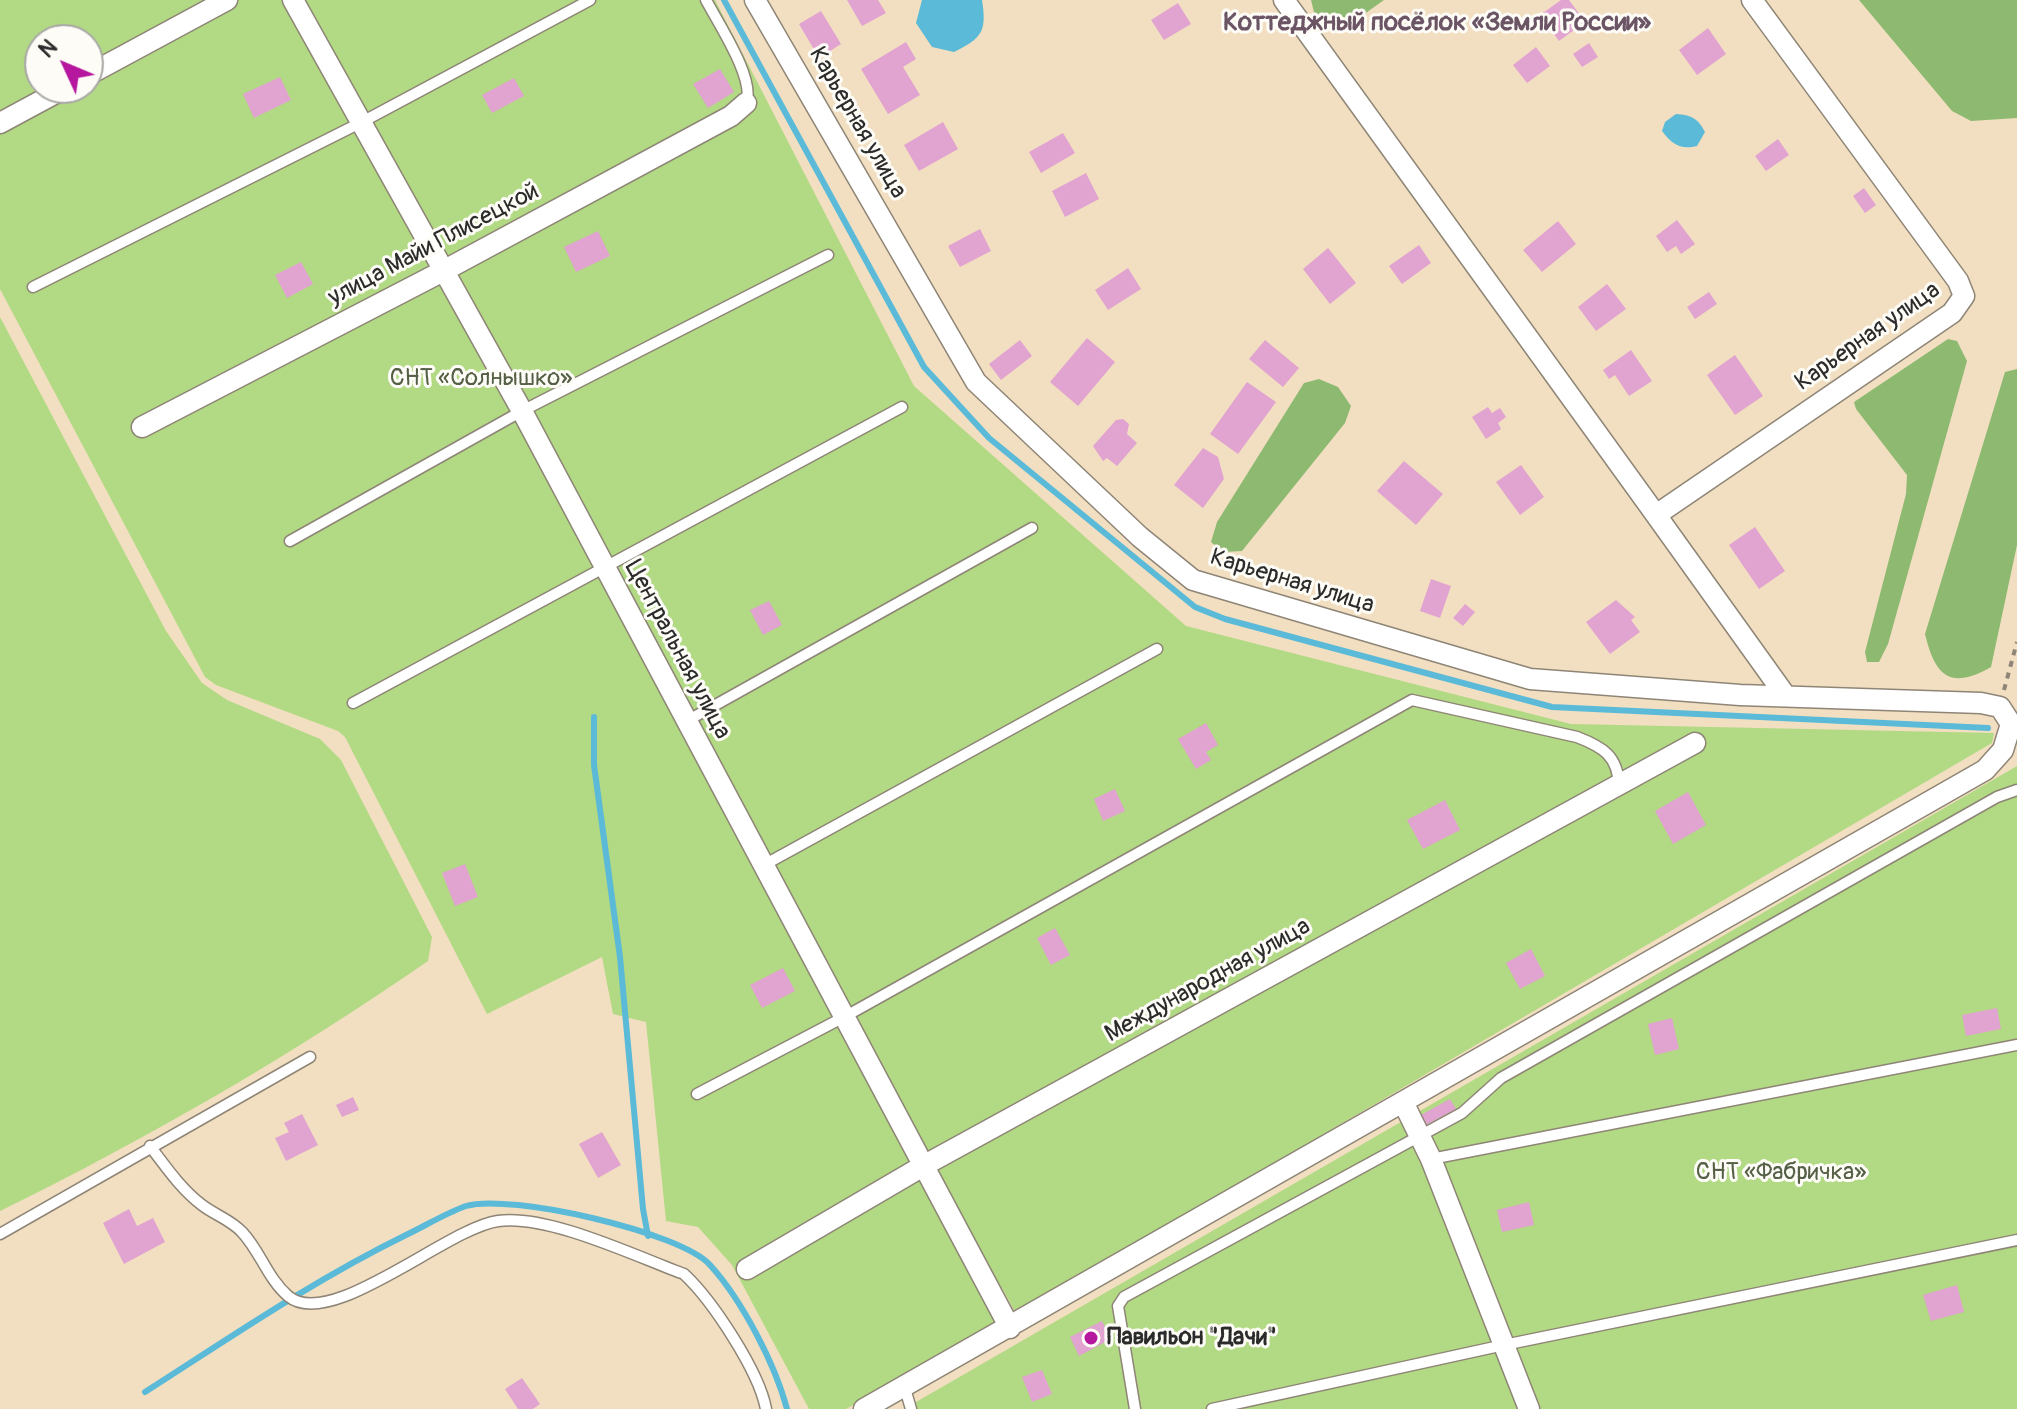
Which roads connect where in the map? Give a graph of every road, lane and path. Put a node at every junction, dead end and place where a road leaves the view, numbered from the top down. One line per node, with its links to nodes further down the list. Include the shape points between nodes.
1 (227, 0): 8 (street)
2 (293, 0): 11 (street, Центральная улица)
3 (590, 0): 11 (lane)
4 (706, 0): 9 (lane, via 746,78)
5 (755, 0): 25 (street, Карьерная улица, via 976,382 1193,580 1530,679)
6 (1284, 0): 19 (street)
7 (1752, 0): 19 (street, Карьерная улица, via 1964,296 1952,313)
8 (104, 66)
9 (746, 103): 14 (street, улица Майи Плисецкой, via 731,116)
10 (35, 104): 12 (street)
11 (362, 122): 14 (street, Центральная улица); 15 (lane)
12 (0, 123)
13 (828, 255): 17 (lane)
14 (445, 270): 17 (street, Центральная улица); 18 (street, улица Майи Плисецкой)
15 (33, 287)
16 (902, 407): 22 (lane)
17 (522, 411): 21 (lane); 22 (street, Центральная улица)
18 (142, 427)
19 (1656, 515): 25 (street)
20 (1032, 528): 28 (lane)
21 (290, 541)
22 (605, 569): 26 (lane); 28 (street, Центральная улица)
23 (2017, 642): 27 (path)
24 (1157, 649): 32 (lane)
25 (1785, 695): 27 (street, Карьерная улица)
26 (353, 703)
27 (2000, 707): 37 (street, via 2011,724 2003,750 1985,770)
28 (685, 722): 32 (street, Центральная улица)
29 (1695, 743): 30 (street, Международная улица)
30 (1619, 788): 33 (lane, via 1613,757 1600,746 1412,700); 41 (street, Международная улица)
31 (2017, 790): 38 (lane, via 1501,1078 1462,1113)
32 (764, 865): 33 (street, Центральная улица)
33 (846, 1016): 36 (lane); 41 (street, Центральная улица)
34 (2017, 1045): 40 (lane)
35 (310, 1057): 39 (lane)
36 (697, 1094)
37 (1404, 1104): 38 (street); 45 (street)
38 (1418, 1133): 40 (street); 51 (lane, via 1124,1297 1118,1306)
39 (150, 1146): 42 (lane); 48 (lane, via 184,1189 236,1225 278,1285 303,1303 330,1303 455,1235 497,1221 535,1221 684,1274 740,1353)
40 (1431, 1159): 46 (street)
41 (923, 1166): 44 (street, Международная улица); 45 (street, Центральная улица)
42 (0, 1234)
43 (2017, 1240): 46 (lane)
44 (747, 1269)
45 (1010, 1328): 47 (street)
46 (1504, 1345): 52 (lane); 53 (street)
47 (904, 1385): 49 (street); 50 (lane)
48 (766, 1409)
49 (864, 1409)
50 (911, 1409)
51 (1135, 1409)
52 (1212, 1409)
53 (1529, 1409)

